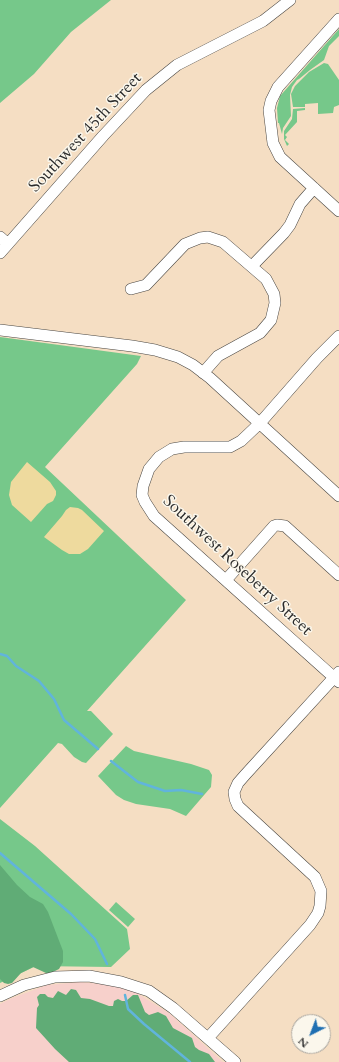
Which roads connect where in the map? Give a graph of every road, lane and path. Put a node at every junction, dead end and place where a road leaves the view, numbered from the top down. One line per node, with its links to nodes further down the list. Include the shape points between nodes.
1 (290, 0): 5 (street, Southwest 45th Street, via 263,21 177,65 150,86)
2 (339, 19): 3 (street, via 278,87 269,107 276,150 280,157)
3 (314, 188): 4 (street); 7 (street, via 300,204 284,233)
4 (339, 211)
5 (4, 241): 6 (street, Southwest 45th Street)
6 (0, 253)
7 (252, 266): 8 (street, via 223,242 208,237 200,238 185,244 146,285); 11 (street, via 266,279 274,294 275,303 271,320 260,333 218,356)
8 (131, 289)
9 (0, 330): 11 (street, via 155,350 178,357)
10 (339, 336): 12 (street, Southwest Roseberry Street)
11 (203, 373): 12 (street)
12 (260, 423): 13 (street); 15 (street, Southwest Roseberry Street, via 241,441 230,447 172,449 159,457 149,469 143,486 142,494 154,516)
13 (339, 496)
14 (339, 575): 15 (street, via 285,526 277,525)
15 (226, 580): 16 (street, Southwest Roseberry Street)
16 (337, 677): 18 (street, via 245,775 234,792 238,806 315,877 321,891 318,913)
17 (0, 996): 18 (street, via 24,985 55,977 89,976 149,991)
18 (208, 1038): 19 (street)
19 (235, 1062)

